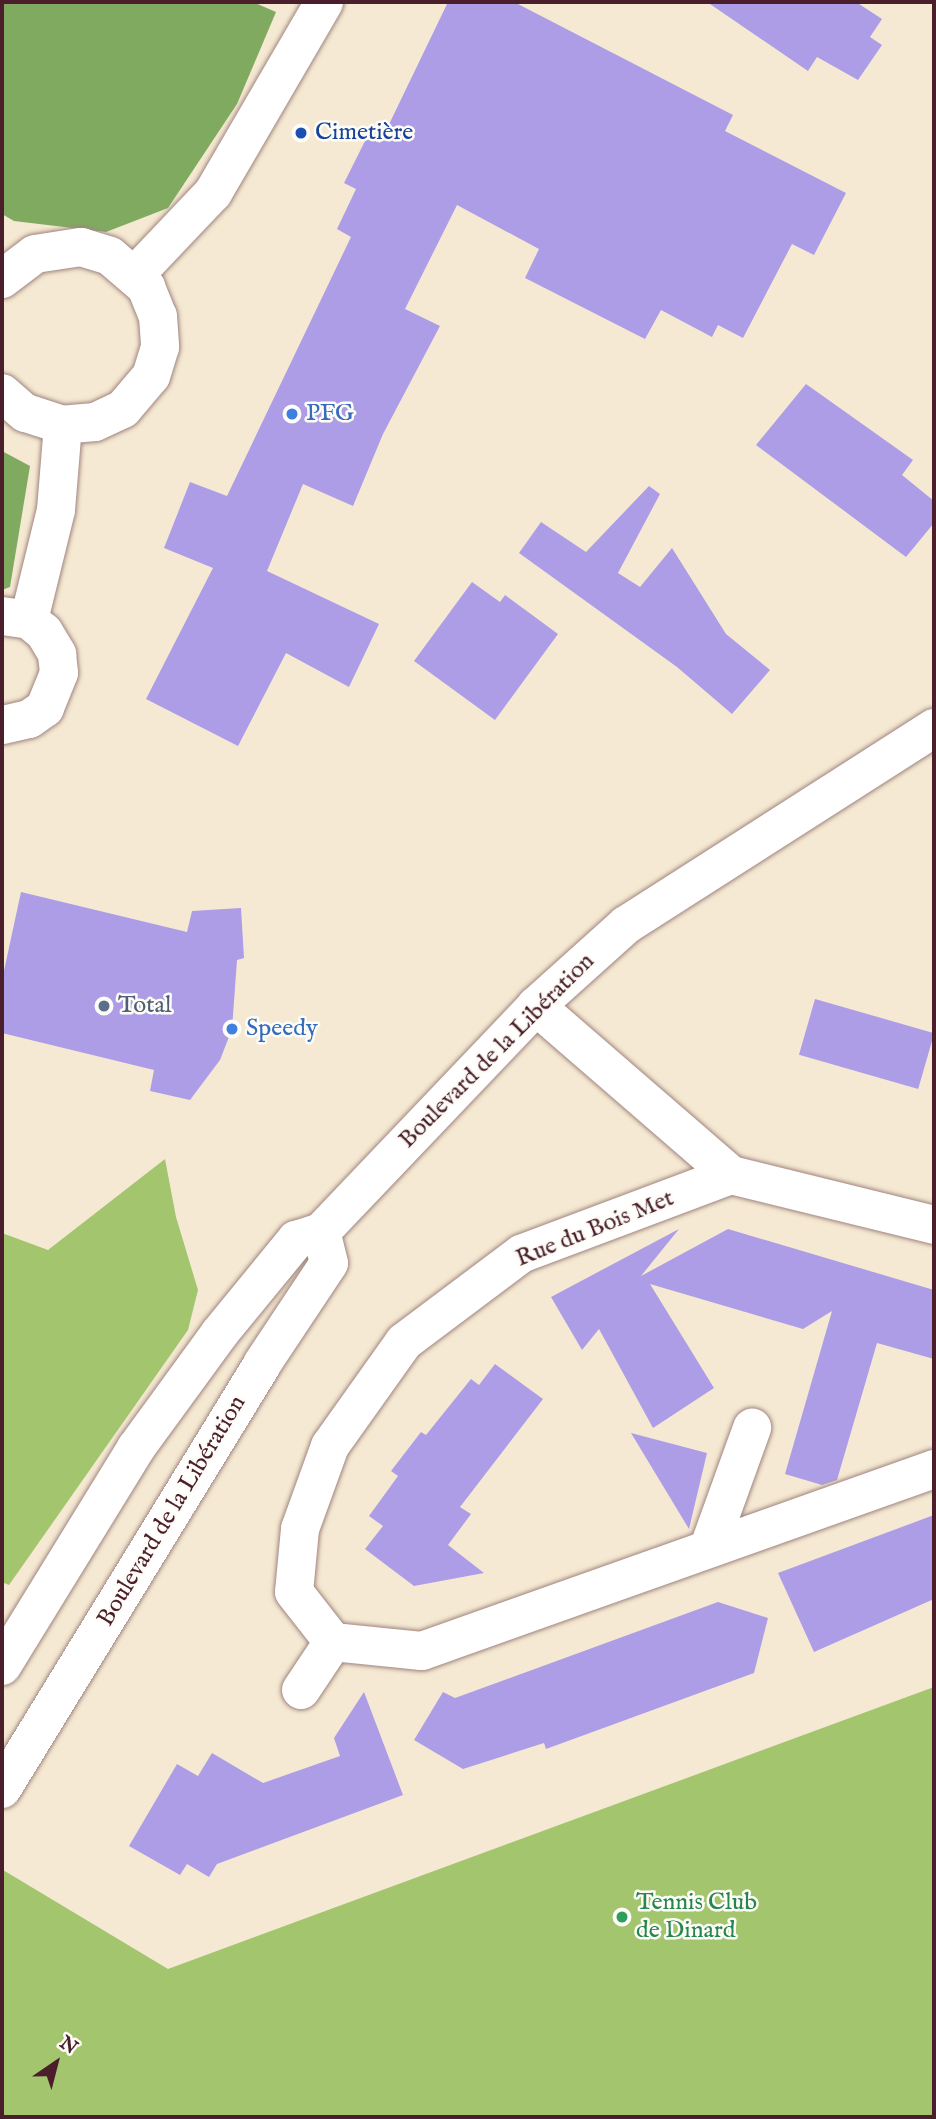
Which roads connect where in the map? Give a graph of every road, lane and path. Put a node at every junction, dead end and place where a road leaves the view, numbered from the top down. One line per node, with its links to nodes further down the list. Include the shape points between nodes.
1 (324, 2): 2 (main road, via 213,193)
2 (136, 274): 3 (main road, via 110,256 81,247 35,254); 5 (main road, via 158,316 160,347 151,376 122,409 95,422)
3 (2, 279)
4 (2, 393): 5 (main road, via 25,413)
5 (63, 425): 6 (main road, via 55,510)
6 (15, 618): 7 (main road, via 44,632 57,653 55,691 45,708 29,719)
7 (2, 725)
8 (934, 728): 9 (main road, Boulevard de la Libération, via 626,925)
9 (536, 1006): 10 (main road); 12 (main road, Boulevard de la Libération)
10 (731, 1175): 11 (main road); 18 (main road, Rue du Bois Met, via 521,1254 404,1342 330,1446 300,1529 294,1592)
11 (934, 1225)
12 (321, 1232): 16 (main road, Boulevard de la Libération, via 296,1240 219,1334 136,1448); 21 (main road, Boulevard de la Libération, via 329,1264 262,1364)
13 (752, 1428): 15 (main road)
14 (934, 1469): 15 (main road)
15 (709, 1547): 18 (main road, via 422,1651)
16 (35, 1613): 17 (main road); 19 (main road, Boulevard de la Libération)
17 (2, 1632)
18 (333, 1642): 20 (main road)
19 (2, 1666)
20 (301, 1690)
21 (2, 1789)

